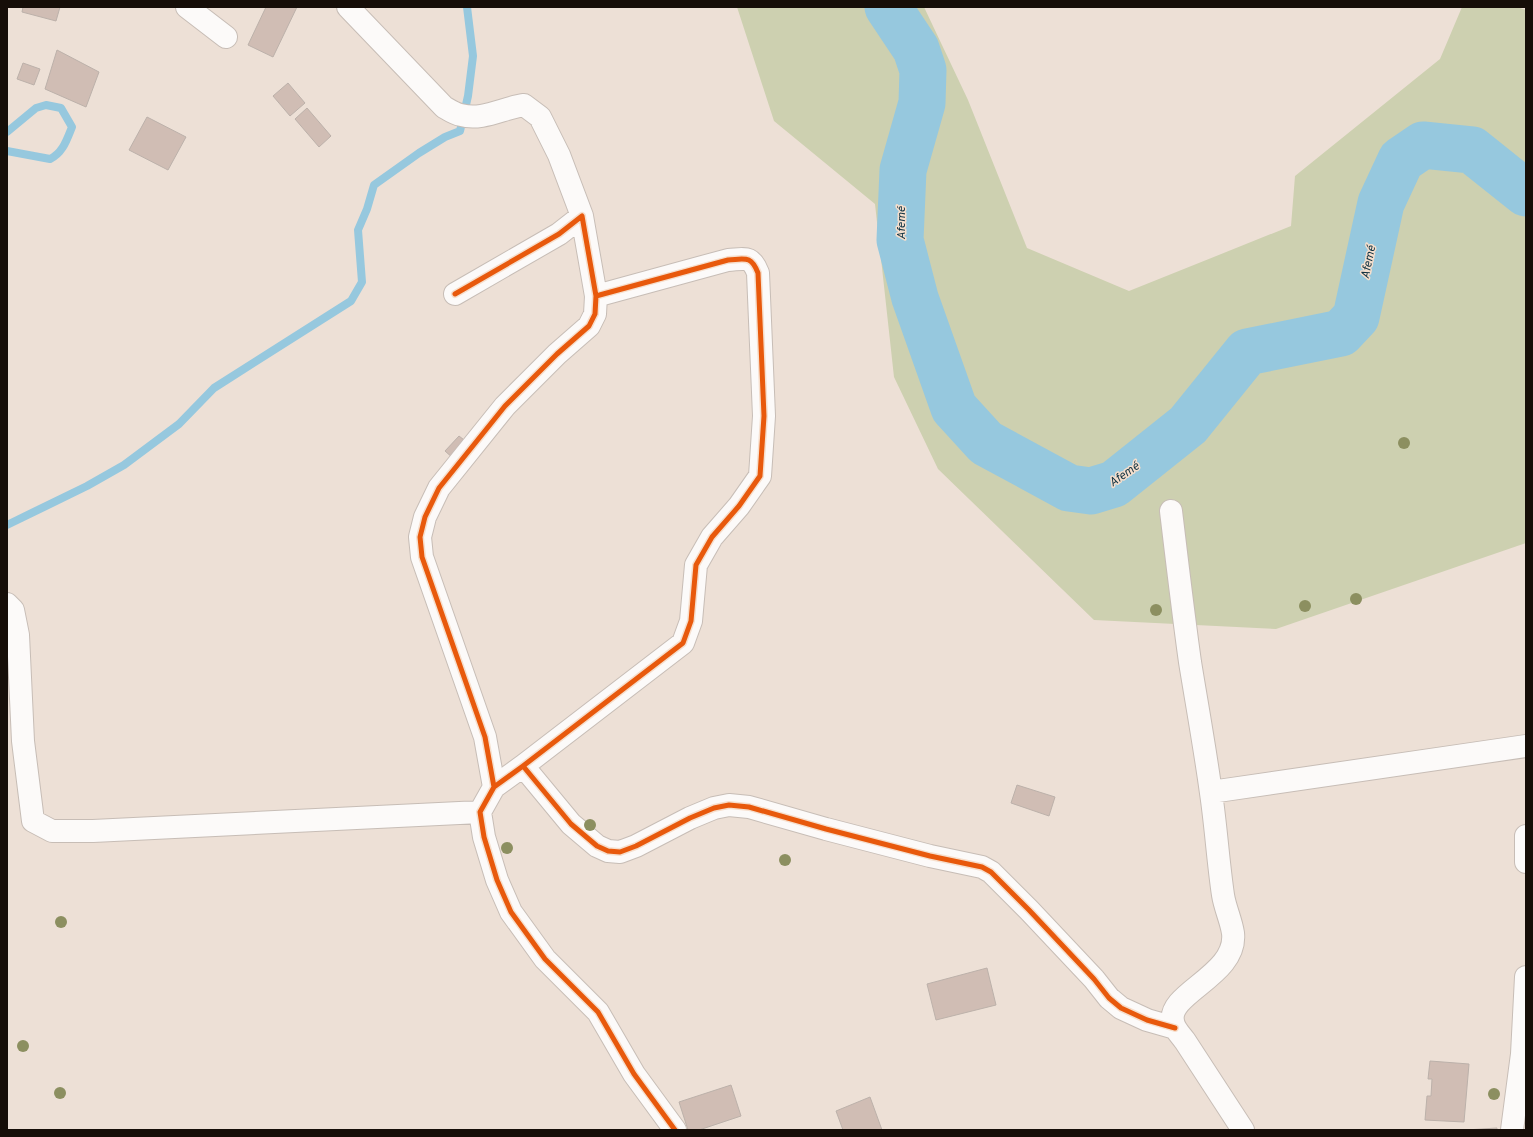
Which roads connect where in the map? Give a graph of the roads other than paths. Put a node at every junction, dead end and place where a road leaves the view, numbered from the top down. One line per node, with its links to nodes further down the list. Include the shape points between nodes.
1 (187, 7): 3 (street)
2 (348, 7): 4 (street, via 444,107 461,115 478,117 524,105 540,117 559,155)
3 (226, 36)
4 (582, 216): 5 (street, via 559,234); 6 (street)
5 (455, 294)
6 (596, 296): 10 (street, via 728,260 747,258 754,263 758,273 764,416 760,476 739,506 712,537 696,565 691,621 683,642); 11 (street, via 595,314 589,326 505,406 439,488 425,517 420,537 422,557 485,736)
7 (1171, 511): 12 (street, via 1190,661)
8 (7, 604): 13 (street, via 13,610 18,635 23,741 33,821 52,831 101,831)
9 (1526, 746): 12 (street)
10 (523, 766): 11 (street); 17 (street, via 571,824 597,846 608,851 620,852 636,846 690,818 729,805 749,807 930,856 982,866 1029,910 1094,978 1109,998 1121,1008 1147,1020)
11 (494, 787): 13 (street)
12 (1211, 792): 17 (street, via 1223,897 1233,934 1232,944 1229,956 1219,968 1178,1002 1173,1010)
13 (480, 812): 18 (street, via 484,837 497,880 511,912 545,959 598,1012 634,1074)
14 (1526, 836): 15 (street)
15 (1526, 862)
16 (1526, 977): 20 (street, via 1522,1054)
17 (1175, 1028): 19 (street)
18 (675, 1130)
19 (1243, 1130)
20 (1512, 1130)

